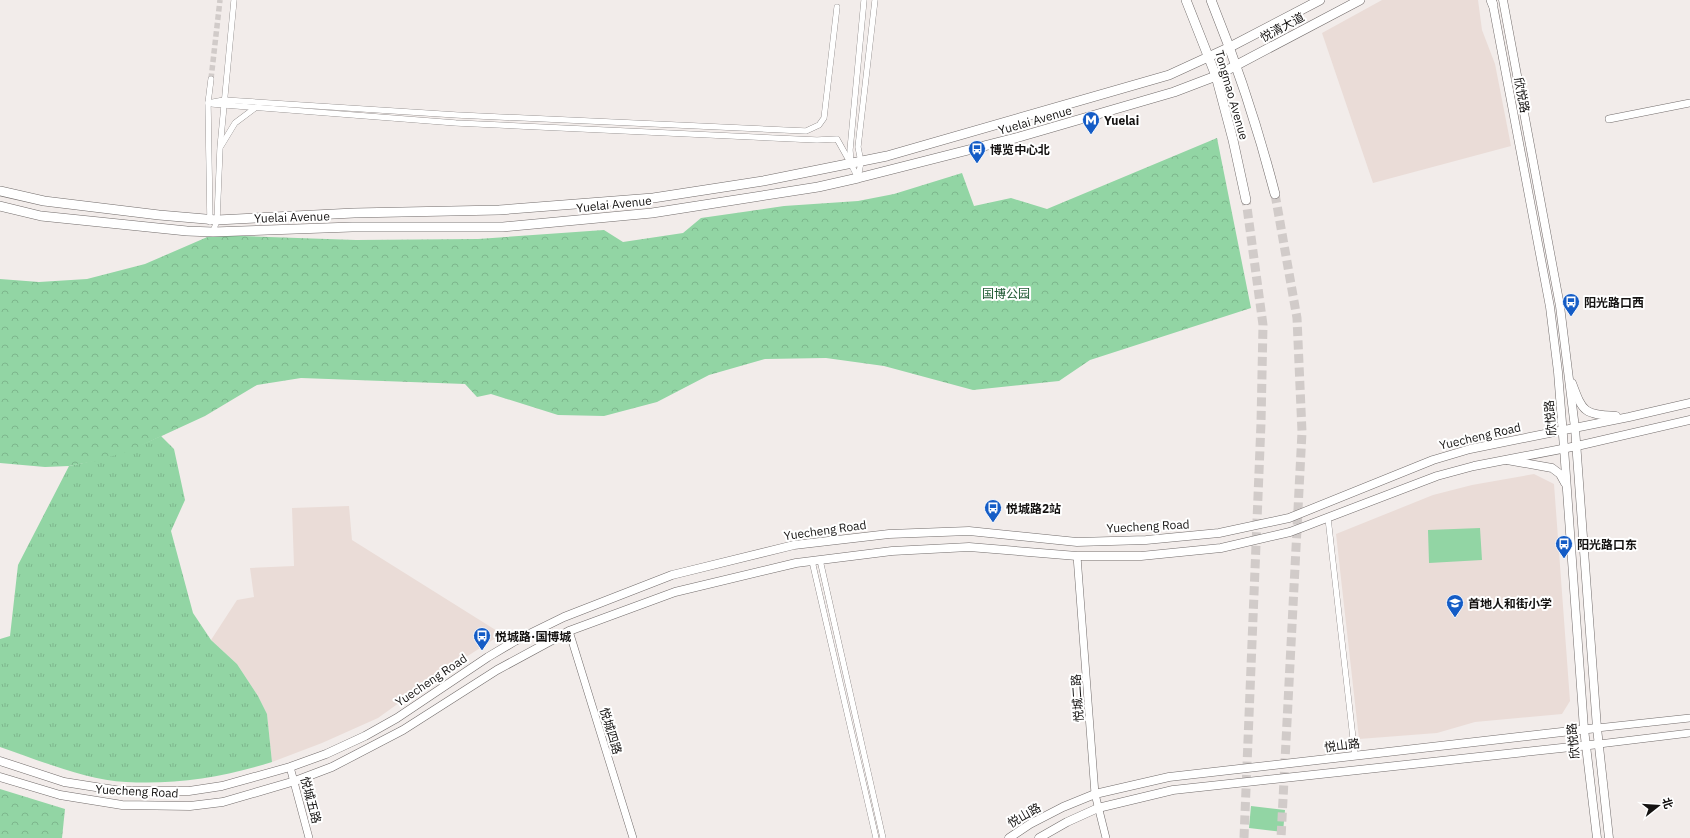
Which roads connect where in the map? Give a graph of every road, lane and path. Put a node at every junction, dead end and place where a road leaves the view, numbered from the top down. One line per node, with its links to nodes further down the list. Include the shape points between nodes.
1 (234, 0): 17 (street)
2 (864, 0): 23 (street, via 850,150)
3 (875, 0): 22 (street, via 858,147)
4 (1186, 0): 12 (main road, Tongmao Avenue)
5 (1211, 0): 11 (main road, Tongmao Avenue)
6 (1320, 0): 11 (main road, 悦清大道)
7 (1360, 0): 13 (main road, 悦清大道)
8 (1503, 0): 31 (main road, 欣悦路, via 1560,306)
9 (1492, 2): 36 (main road, 欣悦路, via 1550,307)
10 (837, 7): 17 (street, via 824,118 819,125 806,131)
11 (1230, 47): 12 (main road, 悦清大道); 13 (main road, Tongmao Avenue)
12 (1209, 57): 14 (main road, Tongmao Avenue); 22 (main road, Yuelai Avenue, via 1169,75)
13 (1237, 65): 14 (main road, 悦清大道); 26 (main road, Tongmao Avenue, via 1259,131)
14 (1216, 76): 24 (main road, Yuelai Avenue, via 1174,92 1012,139); 27 (main road, Tongmao Avenue)
15 (211, 79): 16 (street)
16 (208, 103): 17 (street); 29 (street)
17 (224, 103): 19 (street); 21 (street)
18 (1690, 103): 20 (street)
19 (255, 108): 21 (street, via 235,123); 23 (street, via 456,123 837,139)
20 (1609, 119)
21 (220, 148): 29 (street)
22 (861, 162): 23 (main road, Yuelai Avenue); 24 (street)
23 (851, 164): 24 (street); 29 (main road, Yuelai Avenue, via 764,181 645,198 499,210 354,213)
24 (858, 178): 30 (main road, Yuelai Avenue, via 818,187 652,213 502,226 352,227)
25 (0, 191): 29 (main road, Yuelai Avenue, via 44,201)
26 (1275, 194)
27 (1246, 200)
28 (0, 206): 30 (main road, Yuelai Avenue, via 41,216)
29 (213, 220): 30 (street)
30 (213, 232)
31 (1567, 368): 33 (main road, via 1586,412 1593,415); 35 (main road, 欣悦路)
32 (1690, 403): 33 (main road, Yuecheng Road)
33 (1629, 417): 35 (main road, Yuecheng Road)
34 (1690, 420): 37 (main road, Yuecheng Road)
35 (1575, 428): 36 (main road, Yuecheng Road); 37 (main road, 欣悦路)
36 (1563, 430): 38 (main road, 欣悦路); 53 (main road, Yuecheng Road, via 1463,451 1433,460 1289,518 1219,533 1146,540 1077,542 969,531 889,534 794,545 672,575 564,617 515,641 365,736)
37 (1577, 446): 38 (main road, Yuecheng Road); 46 (main road, 欣悦路)
38 (1564, 448): 39 (main road, Yuecheng Road); 40 (main road, 欣悦路)
39 (1502, 460): 40 (main road, via 1552,468 1560,474); 41 (main road, Yuecheng Road, via 1437,476)
40 (1566, 486): 47 (main road, 欣悦路)
41 (1328, 518): 42 (main road, Yuecheng Road, via 1290,532 1221,548 1141,556); 51 (street)
42 (1078, 556): 43 (main road, Yuecheng Road, via 968,547 892,551); 56 (street, 悦城二路)
43 (816, 560): 44 (main road, Yuecheng Road, via 675,592); 60 (street); 61 (street)
44 (569, 631): 55 (main road, Yuecheng Road, via 496,670 377,745 332,767); 59 (street, 悦城四路)
45 (1690, 718): 46 (street, 悦山路)
46 (1597, 728): 47 (main road, 悦山路); 49 (main road, 欣悦路)
47 (1584, 729): 50 (main road, 欣悦路); 51 (main road, 悦山路)
48 (1690, 733): 49 (street)
49 (1599, 744): 50 (main road); 66 (main road, 欣悦路)
50 (1586, 745): 57 (main road, via 1173,790); 65 (main road, 欣悦路)
51 (1355, 756): 56 (main road, 悦山路, via 1169,777)
52 (0, 761): 53 (main road, Yuecheng Road, via 64,782 121,791 154,792 189,791 222,786)
53 (290, 767): 55 (street, 悦城五路)
54 (0, 777): 55 (main road, Yuecheng Road, via 60,795 122,805 154,806 190,806 223,802)
55 (294, 781): 58 (street, 悦城五路)
56 (1095, 794): 57 (street, 悦城二路); 62 (main road, 悦山路, via 1063,807)
57 (1098, 808): 63 (main road); 64 (street, 悦城二路)
58 (309, 838)
59 (633, 838)
60 (876, 838)
61 (883, 838)
62 (1009, 838)
63 (1039, 838)
64 (1106, 838)
65 (1597, 838)
66 (1609, 838)

